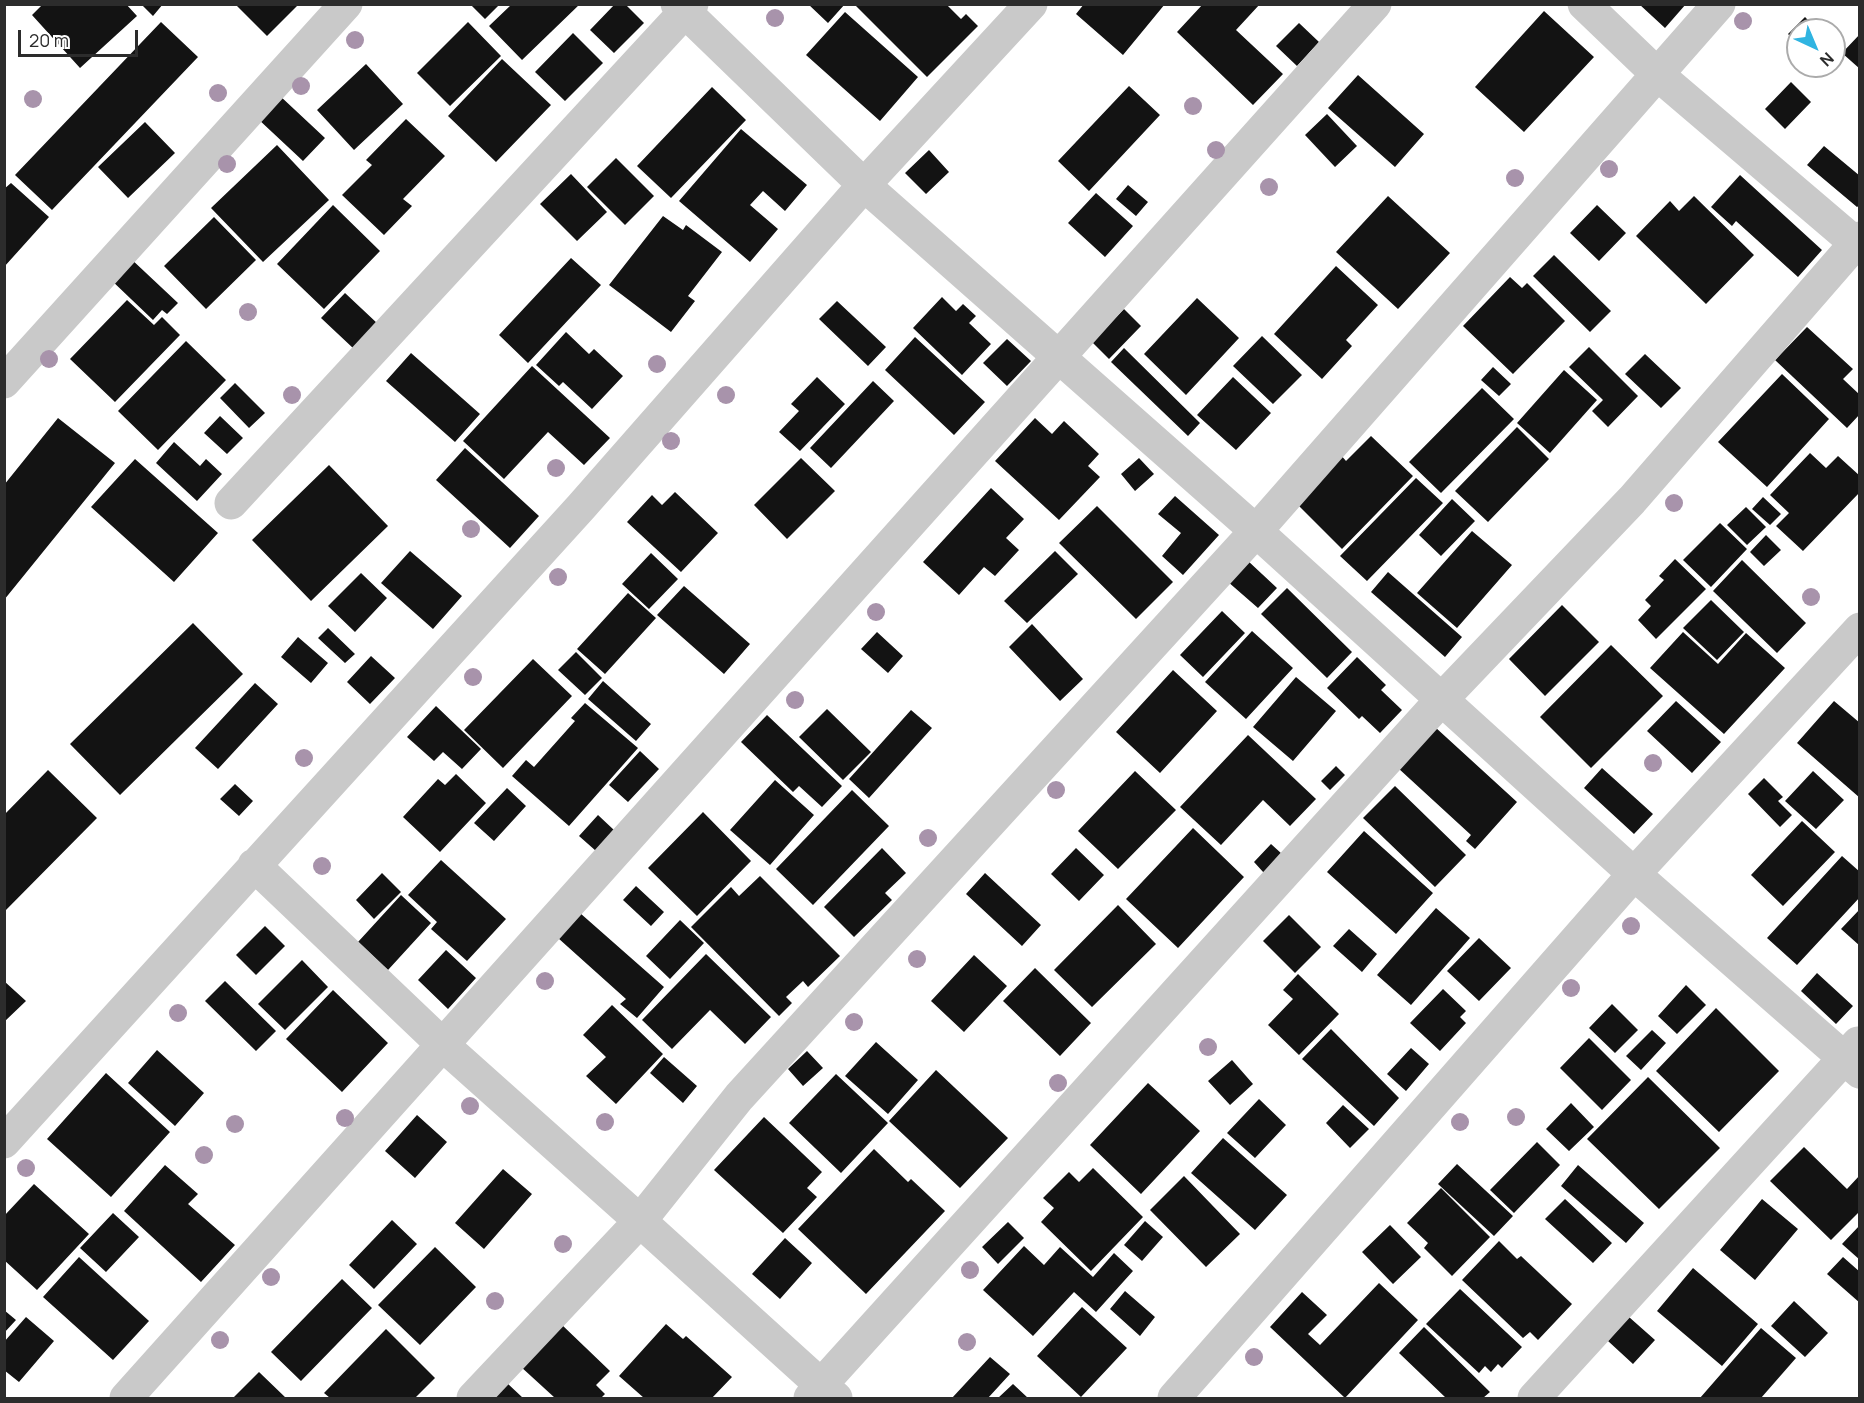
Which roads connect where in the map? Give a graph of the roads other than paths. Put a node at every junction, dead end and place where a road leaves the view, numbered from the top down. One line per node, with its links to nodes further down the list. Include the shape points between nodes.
1 (346, 4): 11 (street)
2 (1031, 4): 8 (street)
3 (1375, 4): 10 (street)
4 (1584, 4): 7 (street)
5 (1719, 4): 7 (street)
6 (685, 7): 8 (street); 12 (street)
7 (1657, 74): 9 (street); 13 (street)
8 (864, 185): 10 (street); 16 (street, via 581,507)
9 (1858, 243): 15 (street, via 1632,500)
10 (1060, 358): 13 (street); 18 (street)
11 (4, 382)
12 (231, 503)
13 (1256, 531): 15 (street); 21 (street, via 739,1097)
14 (1860, 629): 17 (street)
15 (1442, 699): 17 (street); 22 (street)
16 (254, 865): 18 (street); 20 (street)
17 (1634, 874): 19 (street); 25 (street)
18 (444, 1046): 21 (street); 23 (street)
19 (1855, 1057): 26 (street)
20 (4, 1142)
21 (640, 1221): 22 (street); 24 (street)
22 (822, 1394)
23 (126, 1398)
24 (473, 1398)
25 (1174, 1398)
26 (1534, 1398)

